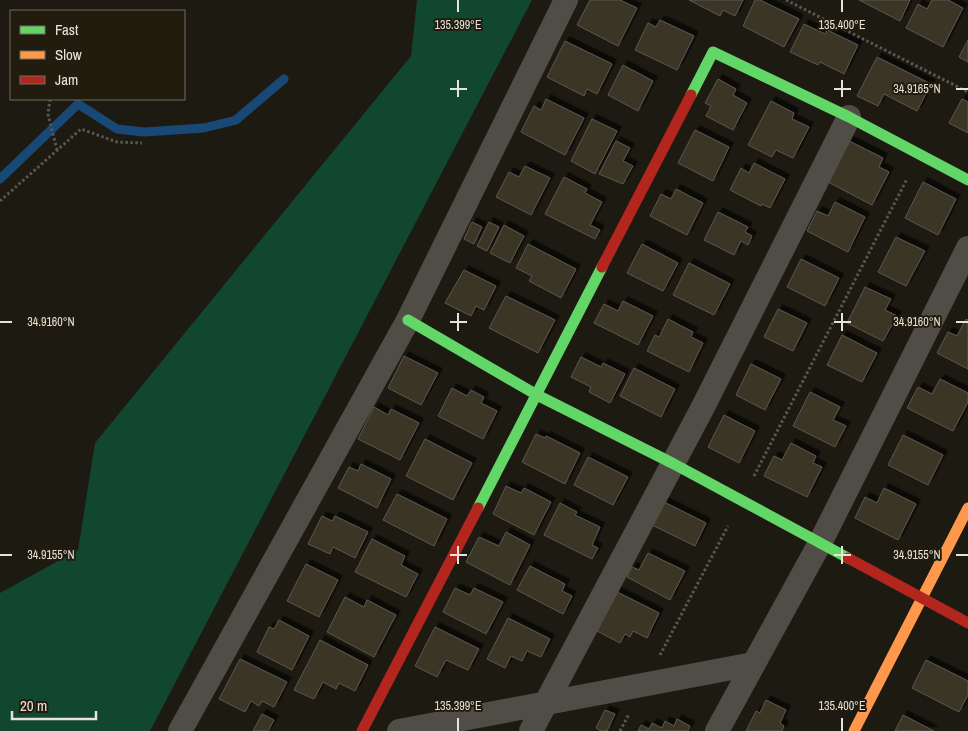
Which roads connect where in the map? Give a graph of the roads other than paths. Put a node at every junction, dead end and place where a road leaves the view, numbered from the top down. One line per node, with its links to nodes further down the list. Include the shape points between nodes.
1 (566, 0): 5 (street)
2 (849, 117): 3 (street); 6 (street, via 713,52); 7 (street)
3 (968, 180)
4 (968, 248): 9 (street)
5 (408, 320): 6 (street); 14 (street)
6 (537, 395): 7 (street); 15 (street)
7 (674, 464): 9 (street); 13 (street)
8 (968, 508): 10 (street)
9 (820, 543): 10 (street); 12 (street)
10 (922, 599): 11 (street); 19 (street)
11 (968, 623)
12 (753, 664): 13 (street); 18 (street)
13 (546, 704): 16 (street); 17 (street)
14 (180, 731)
15 (362, 731)
16 (399, 731)
17 (531, 731)
18 (717, 731)
19 (854, 731)

